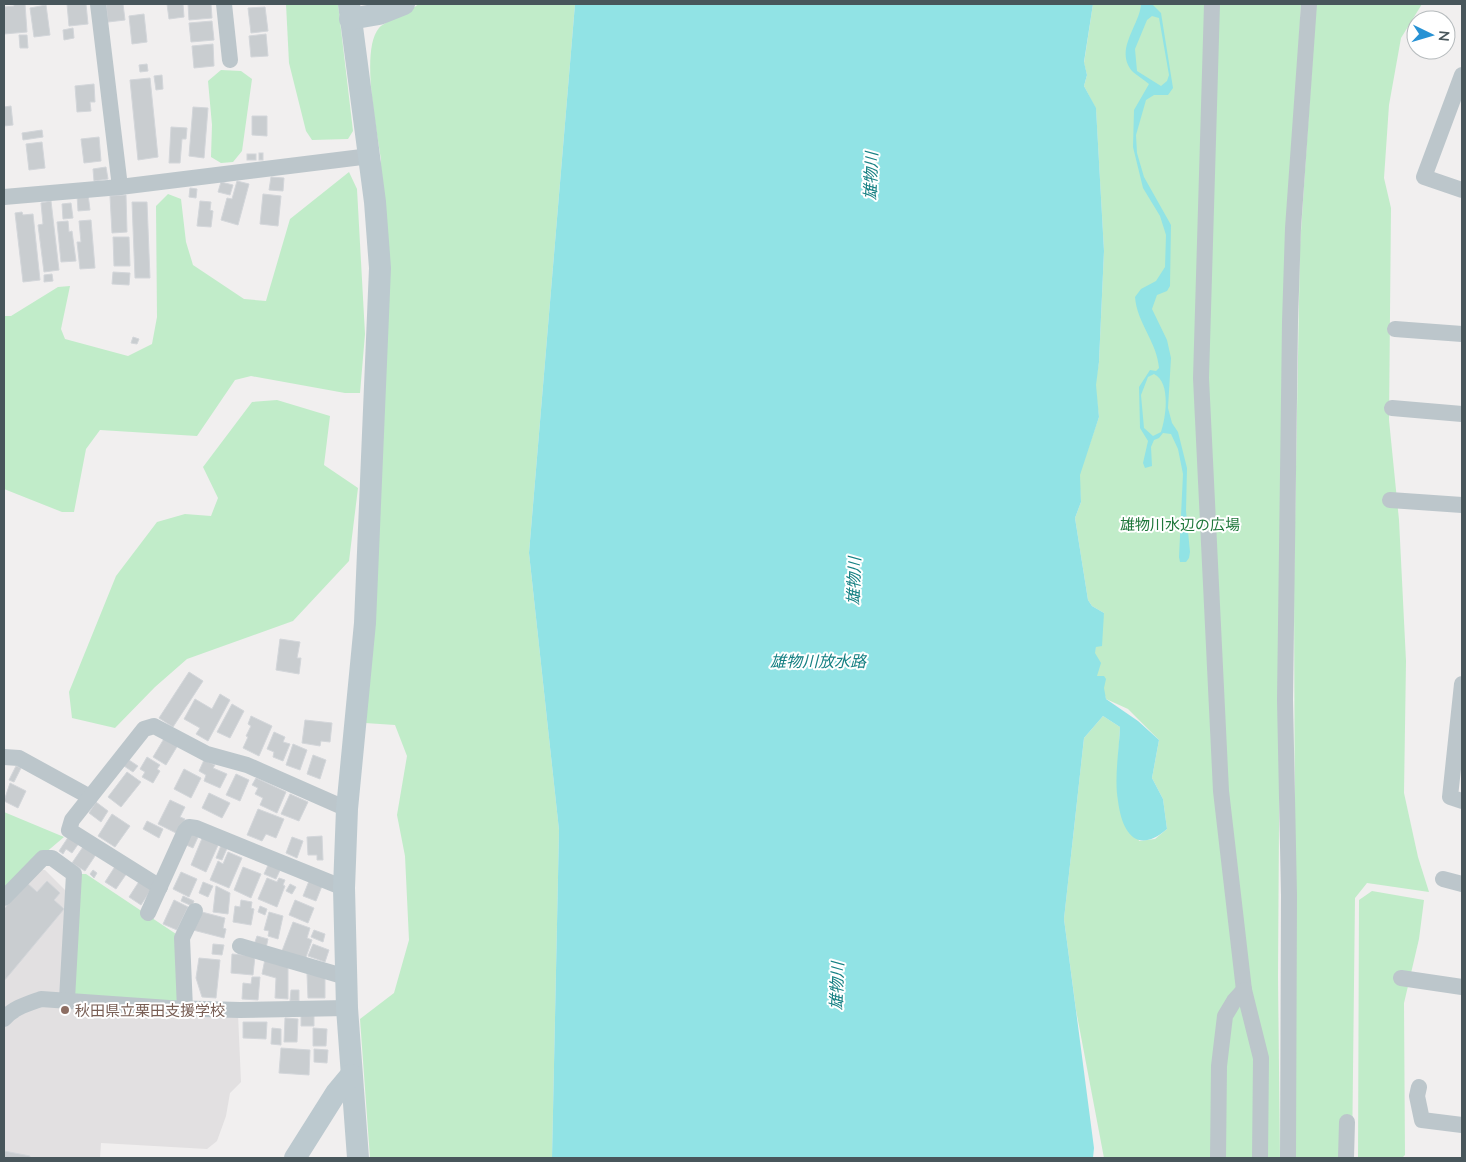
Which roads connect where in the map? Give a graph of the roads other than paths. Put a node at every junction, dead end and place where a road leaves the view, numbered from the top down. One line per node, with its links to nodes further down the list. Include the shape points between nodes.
1 (98, 4): 10 (street)
2 (224, 4): 7 (street)
3 (404, 4): 6 (street, via 379,14)
4 (1212, 4): 36 (street, via 1201,378 1221,791)
5 (1309, 4): 49 (street, via 1290,322 1285,700 1289,905)
6 (349, 12): 9 (street)
7 (230, 60)
8 (1462, 75): 11 (street, via 1424,177)
9 (370, 156): 10 (street); 24 (street, via 380,268 366,623)
10 (120, 187): 12 (street)
11 (1462, 190)
12 (4, 197)
13 (1395, 329): 14 (street)
14 (1462, 334)
15 (1392, 408): 16 (street)
16 (1462, 414)
17 (1390, 500): 18 (street)
18 (1462, 505)
19 (1462, 684): 20 (street)
20 (1461, 714): 23 (street, via 1450,798)
21 (4, 756): 22 (street, via 19,758)
22 (90, 796): 24 (street, via 144,729 154,726 207,754 247,766); 27 (street, via 72,820 69,830)
23 (1462, 801)
24 (347, 809): 28 (street)
25 (1443, 879): 26 (street)
26 (1462, 884)
27 (160, 887): 28 (street, via 184,831 189,827); 31 (street)
28 (344, 888): 33 (street)
29 (4, 898): 37 (street, via 43,858 52,858 74,874)
30 (195, 911): 38 (street, via 182,938)
31 (148, 913)
32 (240, 946): 33 (street)
33 (346, 976): 39 (street)
34 (1401, 978): 35 (street)
35 (1462, 987)
36 (1244, 990): 47 (street, via 1226,1016 1219,1066); 48 (street, via 1261,1058)
37 (67, 999): 38 (street); 40 (street, via 41,999 9,1013)
38 (185, 1008): 39 (street)
39 (347, 1008): 41 (street)
40 (4, 1019)
41 (352, 1075): 45 (street, via 336,1093); 46 (street)
42 (1419, 1087): 44 (street, via 1417,1096 1422,1120)
43 (1347, 1122): 50 (street)
44 (1462, 1125)
45 (295, 1158)
46 (358, 1158)
47 (1218, 1158)
48 (1260, 1158)
49 (1288, 1158)
50 (1346, 1158)

